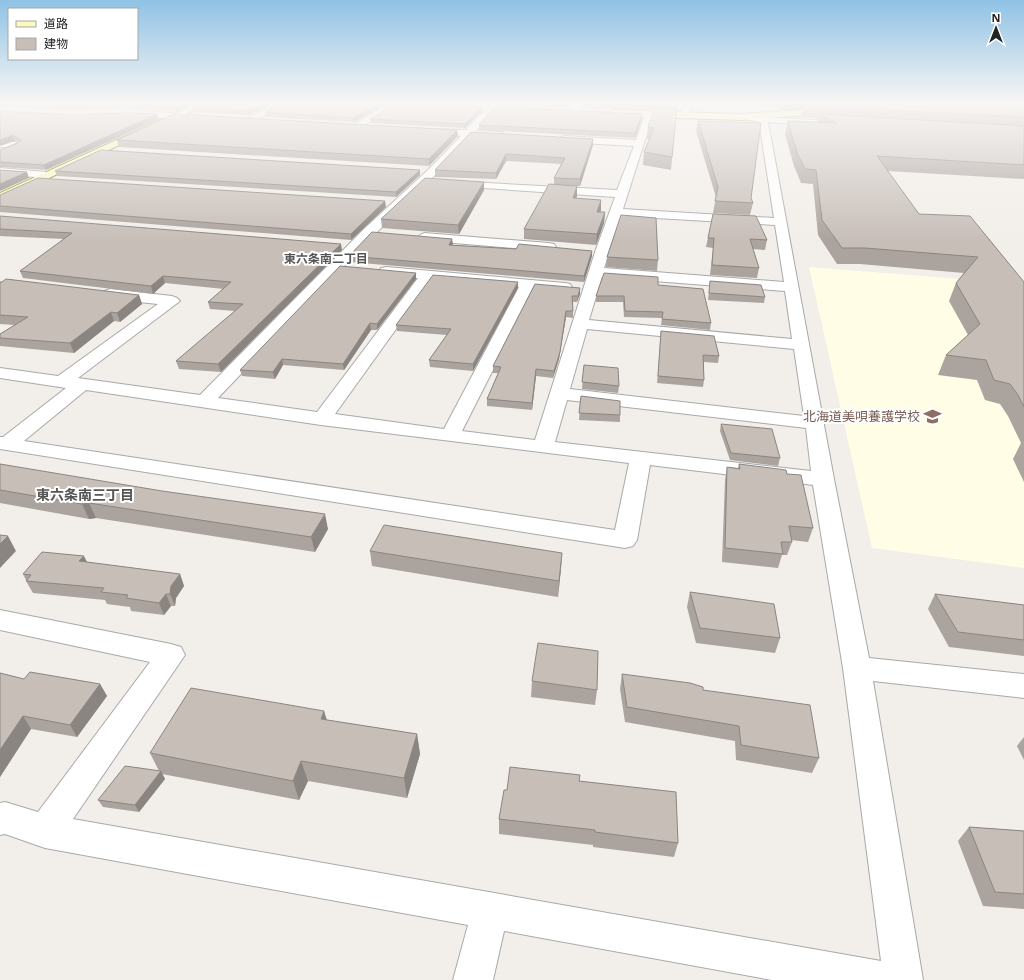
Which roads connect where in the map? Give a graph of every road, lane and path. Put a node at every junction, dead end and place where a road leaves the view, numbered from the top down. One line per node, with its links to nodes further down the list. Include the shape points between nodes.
1 (105, 149): 5 (street)
2 (455, 149): 9 (street)
3 (638, 149): 13 (street)
4 (769, 149): 18 (street)
5 (102, 150): 6 (street); 10 (street)
6 (125, 152)
7 (418, 170): 9 (street)
8 (0, 171): 10 (street)
9 (434, 171): 12 (street)
10 (42, 177): 11 (street); 14 (street)
11 (62, 180)
12 (423, 181): 13 (street); 16 (street)
13 (622, 194): 17 (street)
14 (0, 197)
15 (384, 202): 16 (street)
16 (400, 203): 19 (street)
17 (616, 212): 18 (street); 24 (street, via 594,251)
18 (781, 222): 27 (street)
19 (369, 232): 20 (street); 36 (street, via 349,245 345,267)
20 (384, 234)
21 (408, 236): 22 (street)
22 (563, 248)
23 (375, 270): 25 (street)
24 (596, 272): 27 (street); 28 (street)
25 (429, 274): 26 (street); 37 (street)
26 (529, 284): 28 (street); 39 (street)
27 (792, 287): 31 (street)
28 (591, 289): 30 (street)
29 (93, 292): 33 (street, via 172,301)
30 (581, 324): 31 (street); 35 (street)
31 (802, 346): 38 (street)
32 (0, 373): 33 (street)
33 (61, 382): 34 (street)
34 (81, 385): 36 (street); 40 (street)
35 (560, 394): 38 (street); 41 (street)
36 (204, 402): 37 (street)
37 (321, 419): 39 (street)
38 (815, 423): 43 (street)
39 (450, 436): 41 (street)
40 (3, 443): 42 (street, via 625,540)
41 (543, 447): 42 (street)
42 (641, 457): 43 (street)
43 (823, 479): 45 (street)
44 (0, 620): 48 (street, via 171,655)
45 (857, 668): 46 (street); 52 (street)
46 (1024, 686)
47 (0, 819): 48 (street, via 5,818)
48 (45, 831): 49 (street)
49 (490, 910): 50 (street); 51 (street)
50 (473, 980)
51 (880, 980)
52 (903, 980)

